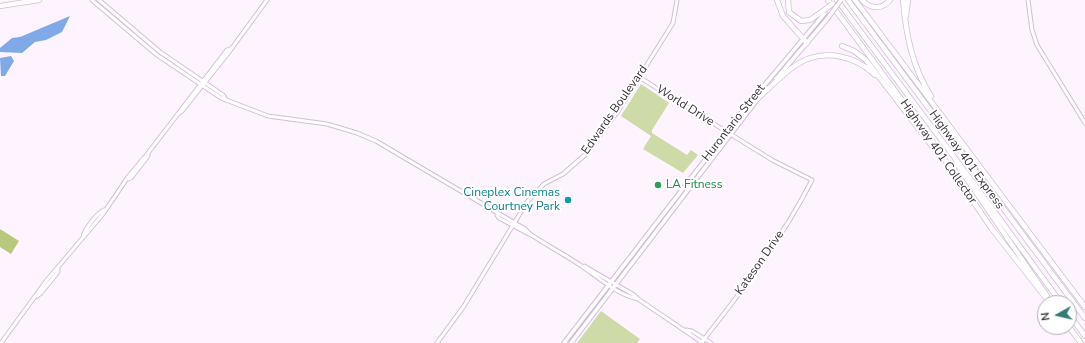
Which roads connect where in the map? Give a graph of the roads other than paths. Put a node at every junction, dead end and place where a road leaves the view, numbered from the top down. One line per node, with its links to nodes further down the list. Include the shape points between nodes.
1 (39, 0): 19 (highway)
2 (92, 0): 26 (main road, via 157,56)
3 (99, 0): 26 (main road, via 115,16)
4 (267, 0): 26 (main road)
5 (678, 0): 25 (main road, Edwards Boulevard, via 673,23)
6 (777, 0): 23 (highway, via 783,16)
7 (788, 0): 20 (highway, via 789,12 801,21 810,20)
8 (824, 0): 22 (highway)
9 (828, 0): 22 (highway, Highway 401 Collector)
10 (842, 0): 23 (main road, Hurontario Street, bridge)
11 (848, 0): 42 (highway, Highway 401 Express)
12 (855, 0): 29 (highway, Highway 401 Collector)
13 (862, 0): 14 (highway, via 869,6 878,7 886,5)
14 (890, 0)
15 (903, 0): 21 (highway)
16 (908, 0): 21 (highway)
17 (1028, 0): 30 (main road, via 1037,45)
18 (835, 1): 20 (highway, bridge); 32 (highway, Highway 401 Express)
19 (0, 6)
20 (824, 12): 23 (main road, Hurontario Street)
21 (905, 22): 29 (highway, via 916,66)
22 (850, 29): 33 (highway, Highway 401 Collector)
23 (806, 41): 28 (main road, Hurontario Street); 31 (main road, Hurontario Street, via 769,78)
24 (842, 46): 27 (highway, via 866,60)
25 (639, 77): 31 (main road, World Drive); 35 (main road, Edwards Boulevard, via 586,154 563,174 544,184 527,202)
26 (202, 84): 35 (main road, via 245,108 268,116 327,124 376,141); 47 (main road, via 145,154 103,214 47,280)
27 (889, 90): 28 (highway, via 859,63 845,57 826,55 801,62); 33 (highway)
28 (758, 98): 31 (main road, Hurontario Street)
29 (947, 123): 41 (highway, Highway 401 Collector)
30 (1085, 124)
31 (729, 133): 34 (main road, World Drive, via 772,160); 36 (main road, Hurontario Street); 37 (main road, Hurontario Street)
32 (950, 151): 38 (highway, via 974,192); 40 (highway, Highway 401 Express)
33 (956, 176): 39 (highway, Highway 401 Collector, via 1002,242)
34 (812, 180): 46 (main road, Kateson Drive, via 766,258)
35 (514, 225): 36 (main road, via 582,266 588,267); 48 (main road, Edwards Boulevard, via 464,306)
36 (610, 283): 37 (main road); 49 (main road, Hurontario Street)
37 (615, 286): 44 (main road); 50 (main road, Hurontario Street)
38 (1045, 295)
39 (1045, 295)
40 (1055, 295)
41 (1085, 307)
42 (1085, 318)
43 (1077, 325): 45 (highway)
44 (686, 330): 46 (main road); 51 (main road)
45 (1085, 336)
46 (704, 339): 51 (main road, Kateson Drive); 52 (main road)
47 (1, 343)
48 (437, 343)
49 (564, 343)
50 (570, 343)
51 (702, 343)
52 (711, 343)

